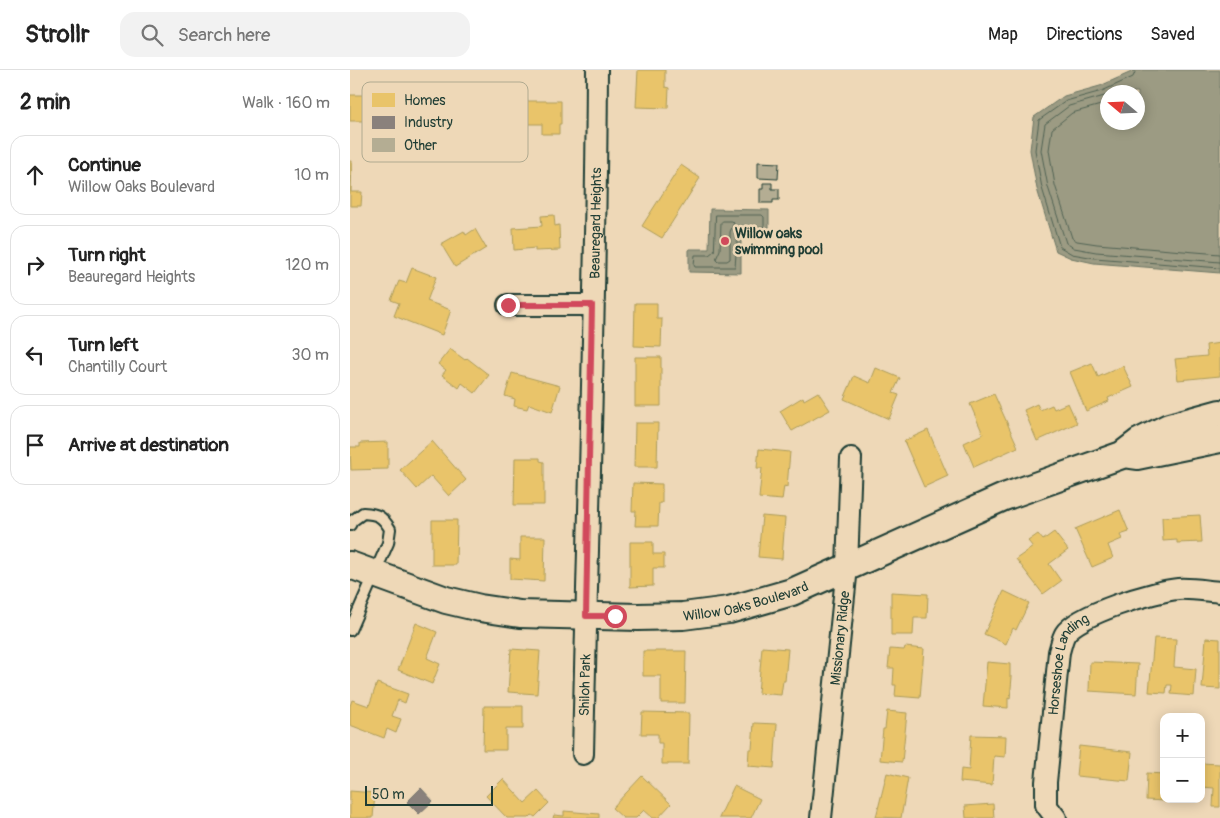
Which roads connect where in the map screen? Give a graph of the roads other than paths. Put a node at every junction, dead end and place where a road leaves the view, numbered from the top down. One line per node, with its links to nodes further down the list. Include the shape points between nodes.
1 (597, 70): 3 (street, Beauregard Heights)
2 (508, 305): 3 (street)
3 (592, 305): 13 (street, Beauregard Heights)
4 (1220, 413): 6 (street, Willow Oaks Boulevard, via 1170,428 1139,442)
5 (1220, 439): 6 (street, Willow Oaks Boulevard, via 1137,456)
6 (1122, 455): 10 (street, Willow Oaks Boulevard, via 1004,497)
7 (851, 458): 10 (street, Missionary Ridge)
8 (350, 525): 11 (lane, via 363,513 383,518 390,528 388,543)
9 (350, 565): 11 (street, Willow Oaks Boulevard)
10 (847, 567): 13 (street, Willow Oaks Boulevard, via 792,592 729,610 683,616); 16 (street, Missionary Ridge)
11 (374, 574): 13 (street, Willow Oaks Boulevard, via 446,600 480,608 520,614); 14 (lane)
12 (1220, 592): 17 (street, Horseshoe Landing, via 1179,589 1141,597 1104,610 1066,632 1059,652 1046,782 1046,805)
13 (586, 616): 15 (street, Shiloh Park)
14 (350, 630)
15 (583, 754)
16 (821, 818)
17 (1056, 818)

